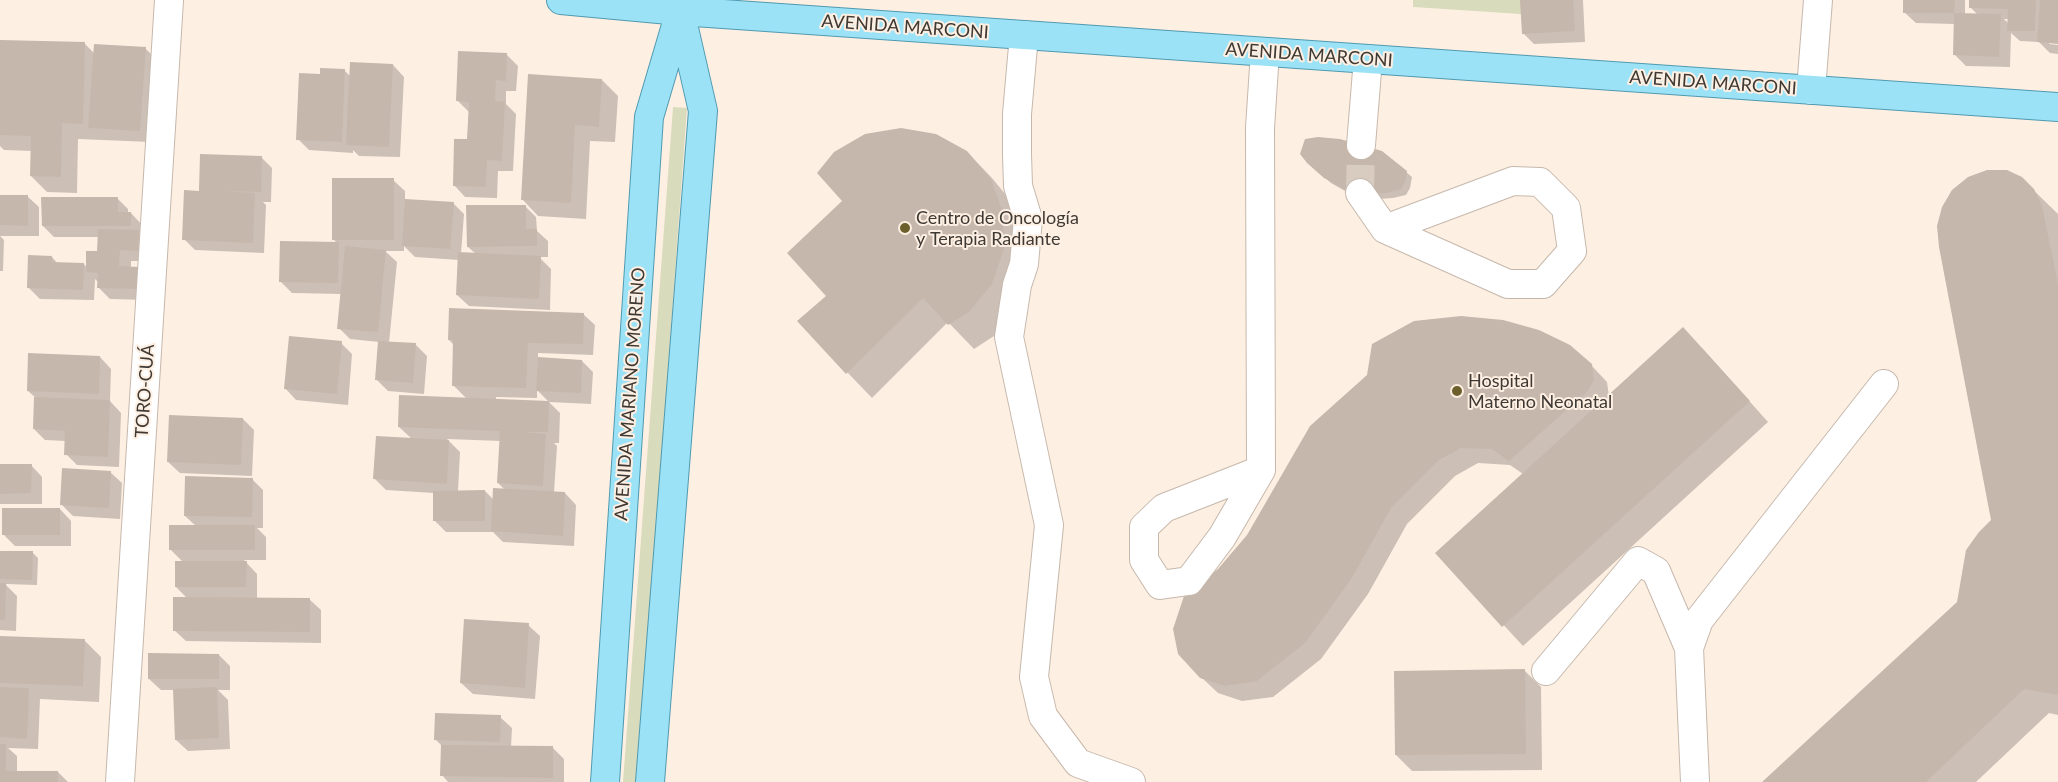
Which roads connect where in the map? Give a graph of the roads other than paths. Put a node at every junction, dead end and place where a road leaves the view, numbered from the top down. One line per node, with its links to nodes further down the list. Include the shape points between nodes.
1 (169, 0): 17 (street, TORO-CUÁ)
2 (561, 0): 4 (main road, AVENIDA MARCONI)
3 (1818, 0): 8 (street)
4 (680, 5): 5 (main road, AVENIDA MARCONI); 18 (main road, AVENIDA MARIANO MORENO, via 648,117); 19 (main road, via 703,111)
5 (1024, 35): 6 (main road, AVENIDA MARCONI); 20 (street, via 1017,154 1018,186 1028,219 1024,264 1017,285 1009,337 1049,525 1034,678 1043,716 1078,763)
6 (1264, 52): 7 (main road, AVENIDA MARCONI); 14 (street, via 1260,128)
7 (1368, 59): 8 (main road, AVENIDA MARCONI); 10 (street)
8 (1810, 90): 9 (main road, AVENIDA MARCONI)
9 (2058, 107)
10 (1361, 145)
11 (1360, 192): 12 (street)
12 (1385, 229): 12 (street, via 1508,284 1544,284 1572,251 1566,208 1540,182 1513,181)
13 (1884, 384): 15 (street, via 1698,620)
14 (1261, 470): 14 (street, via 1222,537 1189,580 1160,585 1144,560 1144,527 1164,508)
15 (1689, 648): 16 (street, via 1656,571 1638,561); 21 (street)
16 (1546, 672)
17 (120, 782)
18 (605, 782)
19 (650, 782)
20 (1131, 782)
21 (1695, 782)

